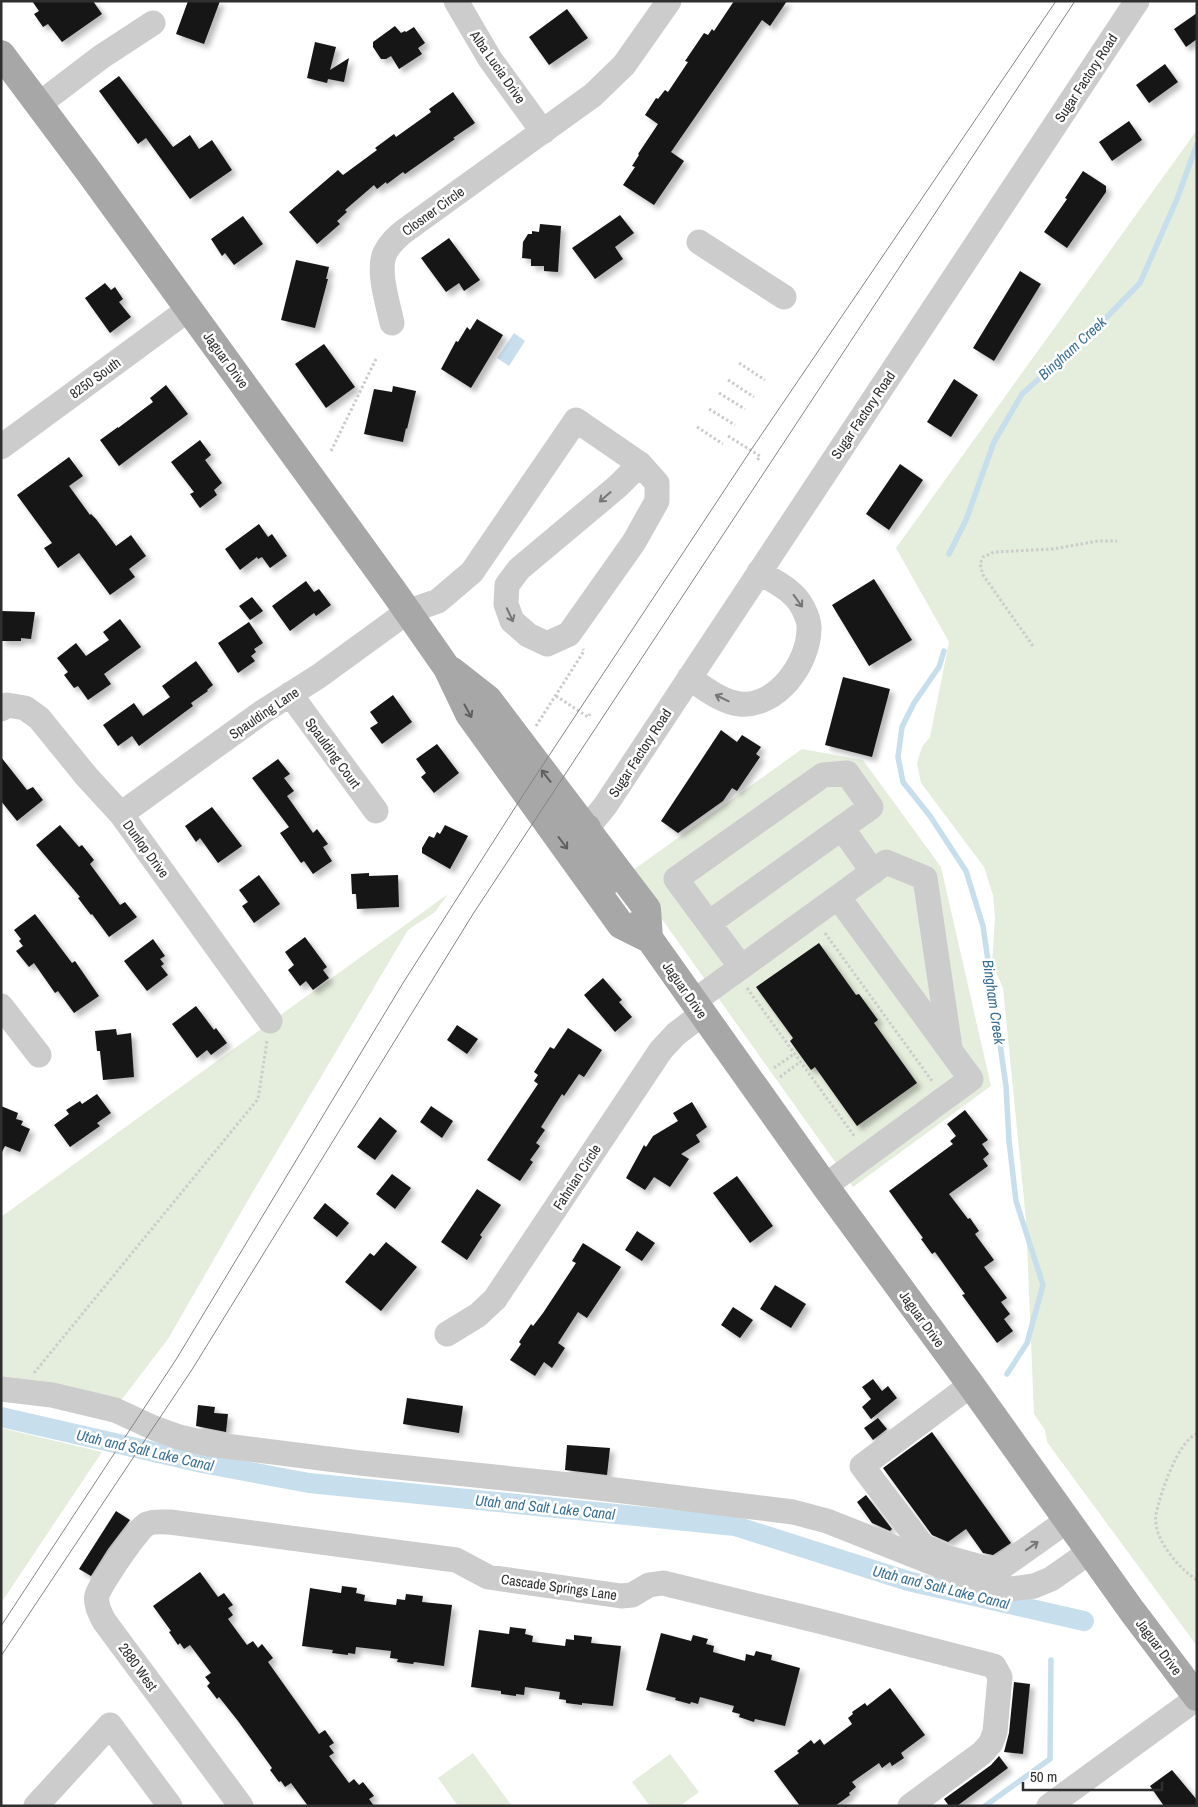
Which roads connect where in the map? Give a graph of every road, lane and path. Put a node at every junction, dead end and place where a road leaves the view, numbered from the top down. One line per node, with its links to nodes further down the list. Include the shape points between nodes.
1 (456, 1): 7 (street, Alba Lucia Drive, via 490,60)
2 (669, 1): 7 (street, Closner Circle, via 612,79)
3 (1137, 1): 29 (street, Sugar Factory Road)
4 (153, 23): 6 (street, via 101,57)
5 (1, 54): 6 (main road, Jaguar Drive)
6 (38, 105): 10 (main road, Jaguar Drive)
7 (543, 132): 11 (street, Closner Circle, via 392,242 384,254 382,266)
8 (699, 242): 9 (street)
9 (784, 297)
10 (189, 309): 24 (street, 8250 South); 30 (main road, Jaguar Drive)
11 (392, 323)
12 (376, 359): 25 (path)
13 (740, 363): 15 (path)
14 (728, 380): 17 (path)
15 (765, 380)
16 (720, 393): 19 (path)
17 (754, 397)
18 (709, 409): 20 (path)
19 (745, 410)
20 (735, 425)
21 (697, 427): 23 (path)
22 (728, 436): 26 (path, via 760,456)
23 (723, 444)
24 (1, 447)
25 (331, 451)
26 (757, 461)
27 (640, 464): 27 (street, one-way to 27, via 519,569 507,585 506,604 512,621 528,635 547,644 569,634 634,542 657,500 657,483); 30 (street, Spaulding Lane, via 576,420 472,572 438,601)
28 (1117, 540): 32 (path, via 1053,549 994,552 983,557 980,564 984,575)
29 (759, 572): 34 (street, Sugar Factory Road); 34 (street, one-way to 34, via 791,592 806,614 810,628 796,670 767,698 751,704 725,701)
30 (407, 612): 33 (main road, Jaguar Drive); 35 (street, Spaulding Lane)
31 (579, 644): 36 (path, via 584,651)
32 (1033, 646)
33 (448, 668): 42 (main road, Jaguar Drive, one-way to 33, via 488,699); 48 (main road, Jaguar Drive, one-way to 48, via 469,714 621,925)
34 (689, 678): 42 (street, Sugar Factory Road, via 605,806)
35 (290, 694): 40 (street, Spaulding Court); 41 (street, Spaulding Lane)
36 (556, 696): 38 (path, via 588,717); 39 (path)
37 (1, 709): 41 (street, Dunlop Drive, via 7,705 25,708 39,718)
38 (590, 714)
39 (533, 731)
40 (376, 811)
41 (121, 814): 52 (street, Dunlop Drive)
42 (587, 828): 48 (main road, via 592,858)
43 (842, 828): 44 (street); 46 (street); 46 (street, via 871,807 848,773 823,775 676,879)
44 (873, 872): 45 (street, Fahnian Circle); 53 (street, Fahnian Circle, via 886,862 925,878)
45 (838, 897): 49 (street, Fahnian Circle); 53 (street)
46 (709, 923): 49 (street)
47 (821, 927): 59 (path, via 933,1080)
48 (649, 939): 51 (main road, Jaguar Drive)
49 (742, 975): 51 (street, Fahnian Circle); 54 (path)
50 (1, 1006): 55 (street)
51 (698, 1008): 63 (main road, Jaguar Drive); 64 (street, Fahnian Circle, via 660,1050 495,1299 478,1315)
52 (270, 1021): 66 (path, via 258,1099)
53 (950, 1050): 63 (street, via 971,1079)
54 (794, 1054): 56 (path); 57 (path)
55 (39, 1056)
56 (800, 1062): 58 (path); 61 (path)
57 (774, 1068)
58 (780, 1077)
59 (925, 1086)
60 (863, 1132): 61 (path)
61 (855, 1138): 62 (path)
62 (848, 1142)
63 (825, 1186): 65 (main road, Jaguar Drive)
64 (447, 1334)
65 (971, 1385): 68 (main road, Jaguar Drive); 68 (street, one-way to 68, via 862,1466 923,1546 945,1557 996,1571)
66 (11, 1389): 70 (street, via 115,1410 179,1437 210,1444 793,1512 827,1521 935,1564 1010,1589 1034,1586 1051,1579)
67 (1197, 1434): 71 (path, via 1193,1434 1183,1446 1171,1469 1155,1516 1158,1532 1170,1554 1187,1574)
68 (1068, 1520): 70 (main road, Jaguar Drive)
69 (147, 1524): 75 (street, 2880 West, via 103,1584 97,1596 98,1608 104,1621); 76 (street, Cascade Springs Lane, via 170,1522 456,1560 488,1577 621,1596 663,1583 994,1666 1000,1676 992,1743)
70 (1091, 1551): 72 (main road, Jaguar Drive)
71 (1197, 1580)
72 (1197, 1697): 77 (street)
73 (36, 1806): 74 (street, via 110,1725)
74 (170, 1806)
75 (241, 1806)
76 (910, 1806)
77 (1048, 1806)

